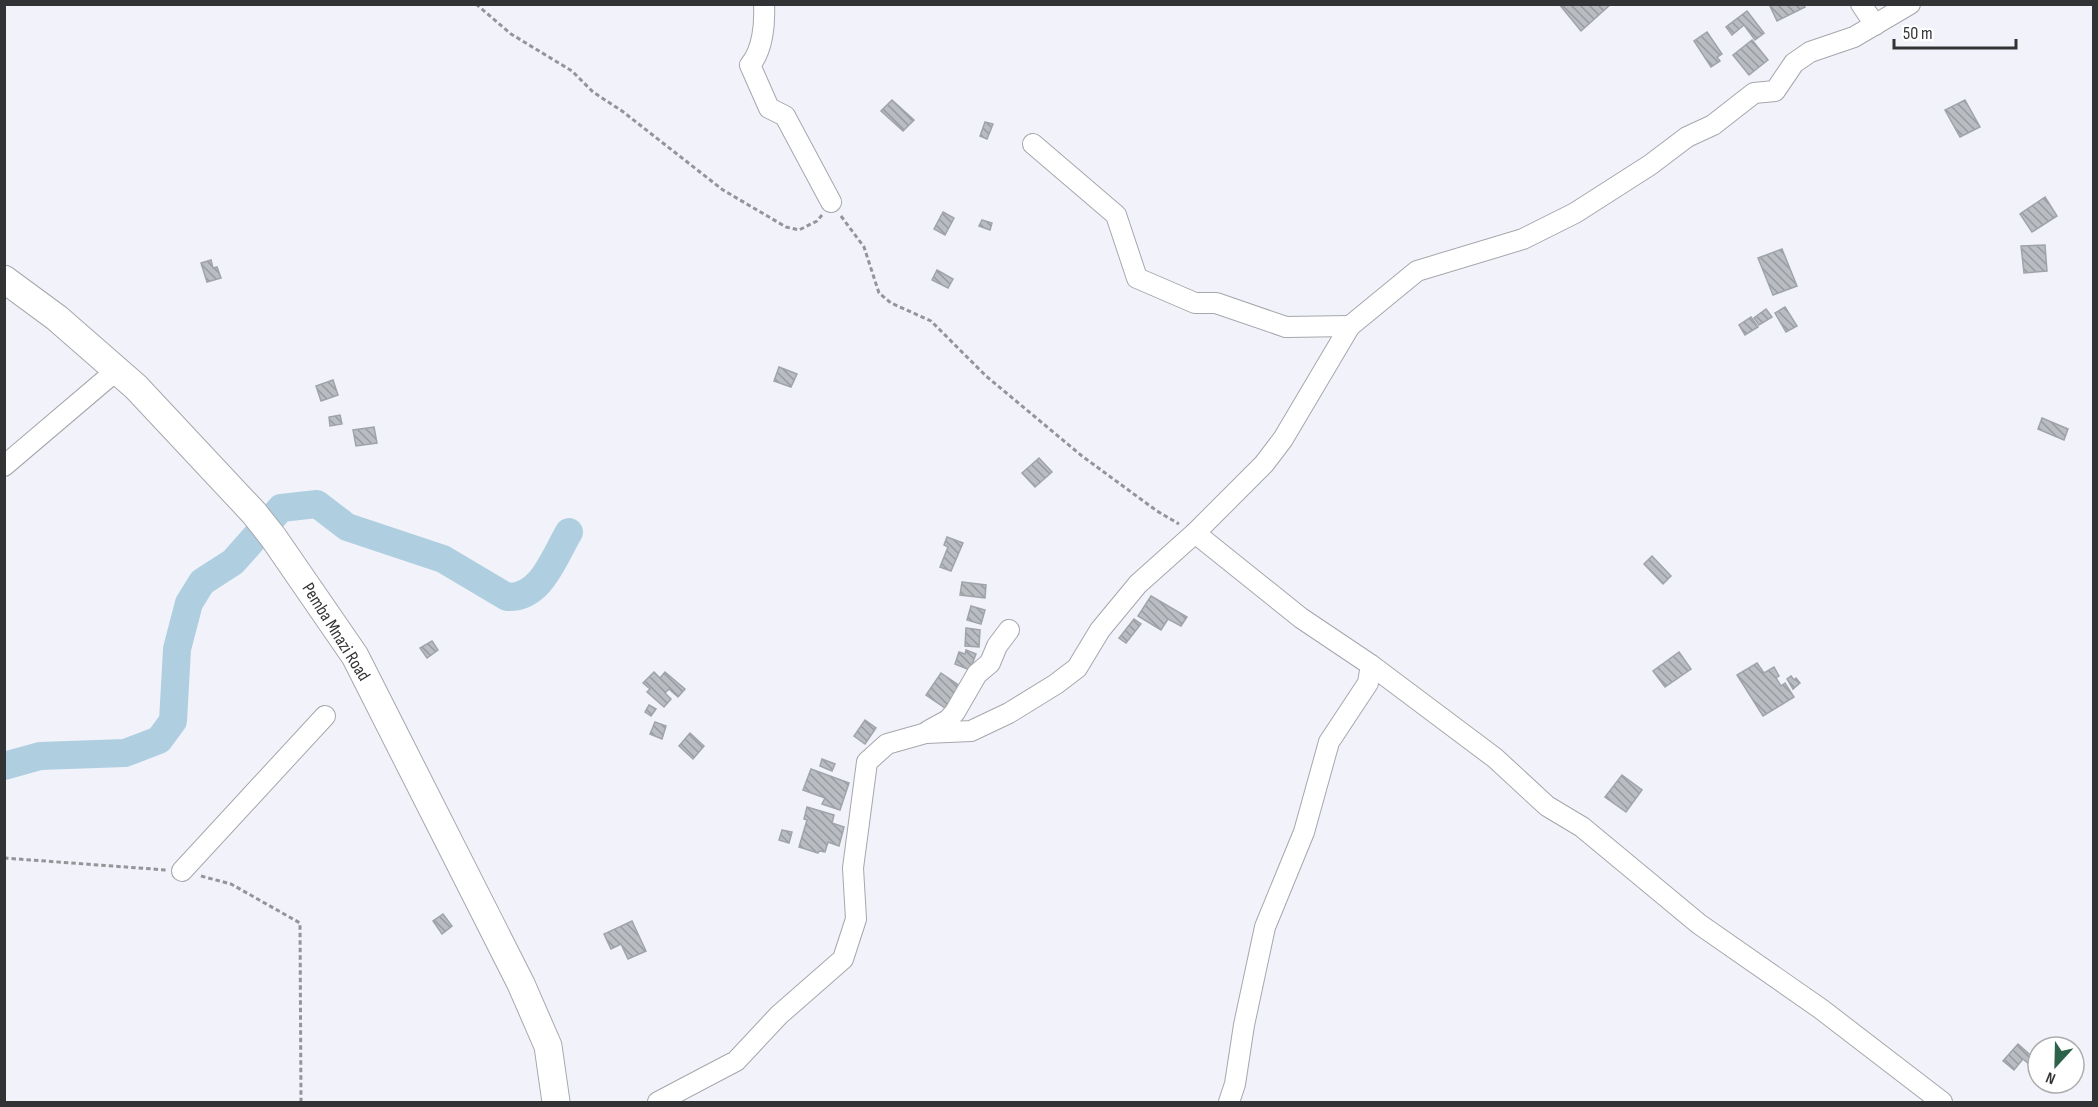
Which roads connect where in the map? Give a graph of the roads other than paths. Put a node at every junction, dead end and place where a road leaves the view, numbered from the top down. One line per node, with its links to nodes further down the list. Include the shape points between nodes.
1 (764, 4): 6 (street, via 765,21 756,58 750,65 769,108 785,116)
2 (1861, 4): 4 (street)
3 (1910, 4): 4 (street)
4 (1875, 25): 8 (street, via 1854,37 1810,52 1794,63 1775,91 1754,93 1713,125 1687,137 1575,213 1524,240 1417,271)
5 (1033, 144): 8 (street, via 1116,215 1137,278 1194,303 1216,303 1286,327)
6 (831, 202)
7 (4, 279): 9 (main road, Pemba Mnazi Road)
8 (1350, 326): 11 (street, via 1283,439 1264,464)
9 (117, 370): 10 (street); 17 (main road, Pemba Mnazi Road, via 254,513 355,656 521,984 548,1046)
10 (4, 466)
11 (1195, 533): 13 (street, via 1301,618); 15 (street, via 1138,584 1100,630 1077,668 1056,684 971,731)
12 (1009, 630): 15 (street, via 955,712)
13 (1371, 665): 19 (street, via 1368,683 1329,742 1304,832 1265,927); 20 (street, via 1495,758 1547,806 1582,827 1699,924 1821,1009)
14 (325, 716): 16 (street)
15 (926, 733): 18 (street, via 887,744 867,762 854,868 856,919 843,959 779,1015 736,1061)
16 (182, 871)
17 (556, 1102)
18 (658, 1102)
19 (1229, 1102)
20 (1942, 1102)

